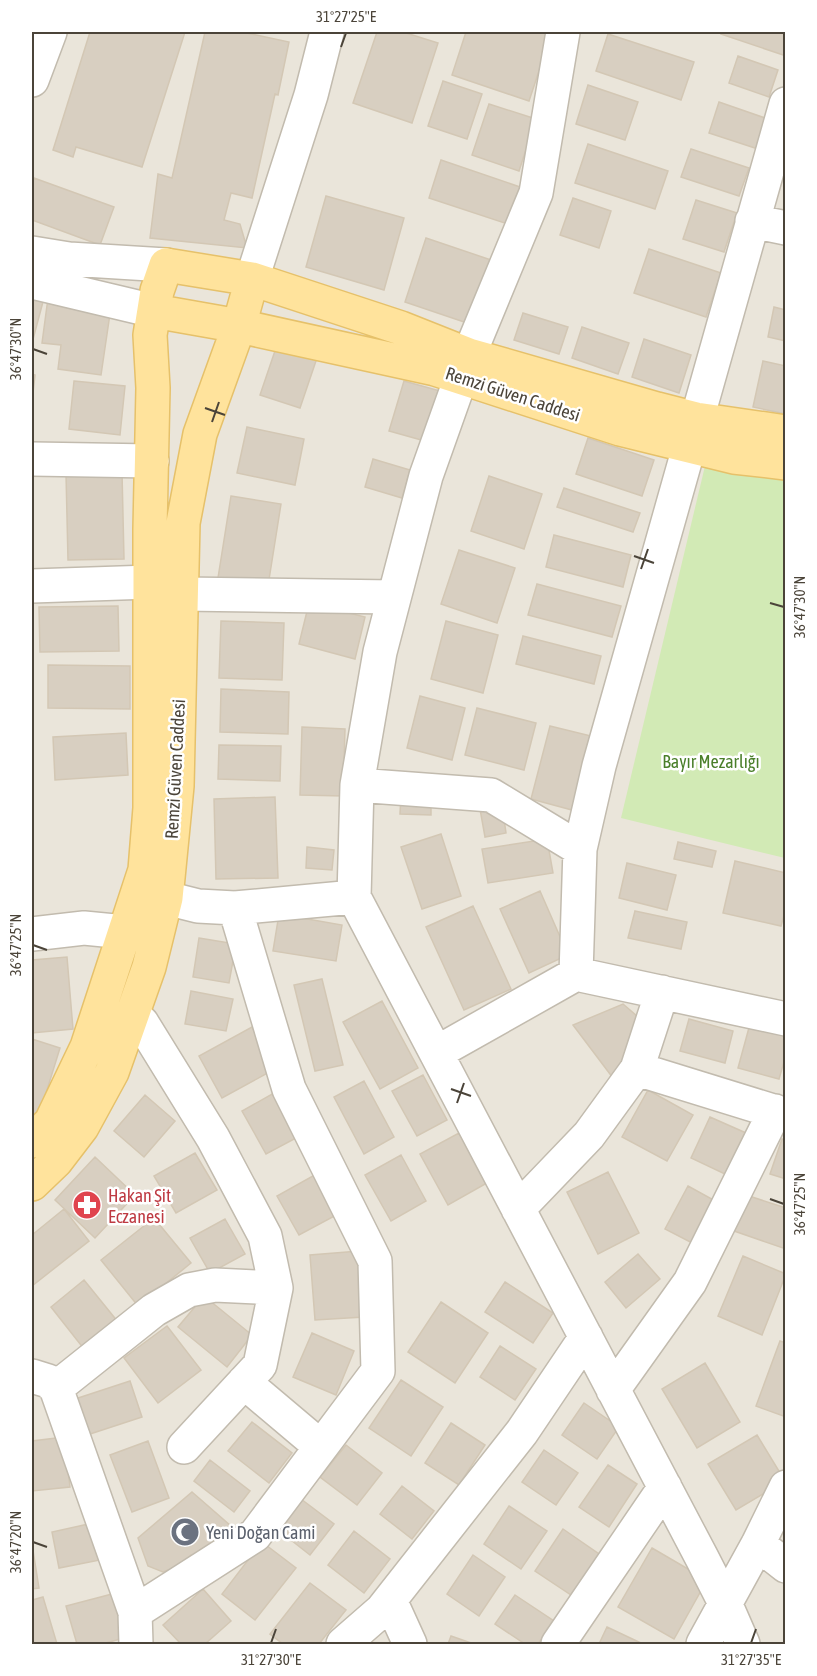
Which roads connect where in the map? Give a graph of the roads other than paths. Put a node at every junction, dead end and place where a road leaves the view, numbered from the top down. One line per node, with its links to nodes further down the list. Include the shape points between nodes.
1 (50, 32): 4 (street)
2 (327, 32): 10 (street)
3 (563, 32): 14 (street, via 536,193)
4 (32, 80)
5 (786, 104): 6 (street)
6 (752, 221): 7 (street); 16 (street)
7 (786, 228)
8 (32, 253): 9 (street)
9 (166, 265): 10 (main road, Remzi Güven Caddesi); 12 (main road, Remzi Güven Caddesi)
10 (252, 279): 13 (main road, Remzi Güven Caddesi); 14 (main road, Remzi Güven Caddesi, via 402,328)
11 (32, 282): 12 (street)
12 (154, 311): 13 (main road, Remzi Güven Caddesi); 18 (main road, Remzi Güven Caddesi, via 150,335)
13 (239, 326): 14 (main road, Remzi Güven Caddesi, via 435,369); 22 (main road, Remzi Güven Caddesi, via 200,434 183,523)
14 (465, 366): 16 (main road, Remzi Güven Caddesi, via 620,429); 23 (street, via 426,476)
15 (786, 432): 16 (main road, Remzi Güven Caddesi)
16 (693, 433): 19 (main road, Remzi Güven Caddesi, via 734,457); 25 (street, via 599,766)
17 (32, 459): 18 (street)
18 (152, 461): 20 (main road, Remzi Güven Caddesi)
19 (786, 464)
20 (150, 582): 21 (street); 29 (main road, Remzi Güven Caddesi, via 150,808 145,870)
21 (32, 586)
22 (182, 594): 23 (street); 27 (main road, Remzi Güven Caddesi, via 177,786)
23 (394, 597): 24 (street, via 380,652)
24 (357, 785): 25 (street, via 491,795); 26 (street)
25 (580, 849): 31 (street)
26 (354, 897): 28 (street); 35 (street)
27 (166, 898): 28 (street, via 198,906); 33 (main road, Remzi Güven Caddesi, via 149,967)
28 (235, 908): 47 (street, via 290,1089 375,1261 378,1371)
29 (126, 932): 30 (street, via 84,928); 38 (main road, Remzi Güven Caddesi, via 87,1047 51,1122)
30 (32, 934)
31 (576, 974): 32 (street); 35 (street)
32 (662, 992): 34 (street); 36 (street)
33 (132, 1014): 39 (main road, Remzi Güven Caddesi, via 112,1072 82,1127); 41 (street, via 142,1023 213,1138 265,1236)
34 (786, 1019)
35 (436, 1053): 40 (street)
36 (637, 1069): 37 (street); 40 (street, via 589,1135)
37 (780, 1113): 45 (street, via 690,1282)
38 (32, 1141)
39 (32, 1184)
40 (518, 1209): 42 (street)
41 (276, 1288): 43 (street, via 214,1285 189,1290); 44 (street, via 260,1365)
42 (586, 1337): 45 (street); 52 (street, via 522,1432)
43 (44, 1382): 54 (street)
44 (244, 1382): 46 (street); 47 (street)
45 (613, 1390): 48 (street)
46 (184, 1447)
47 (321, 1447): 54 (street, via 255,1535)
48 (664, 1487): 53 (street); 58 (street)
49 (786, 1487): 50 (street)
50 (758, 1544): 51 (street); 53 (street)
51 (786, 1566)
52 (390, 1600): 56 (street); 57 (street)
53 (726, 1605): 59 (street); 60 (street)
54 (135, 1612): 55 (street)
55 (135, 1644)
56 (343, 1644)
57 (410, 1644)
58 (558, 1644)
59 (703, 1644)
60 (743, 1644)

